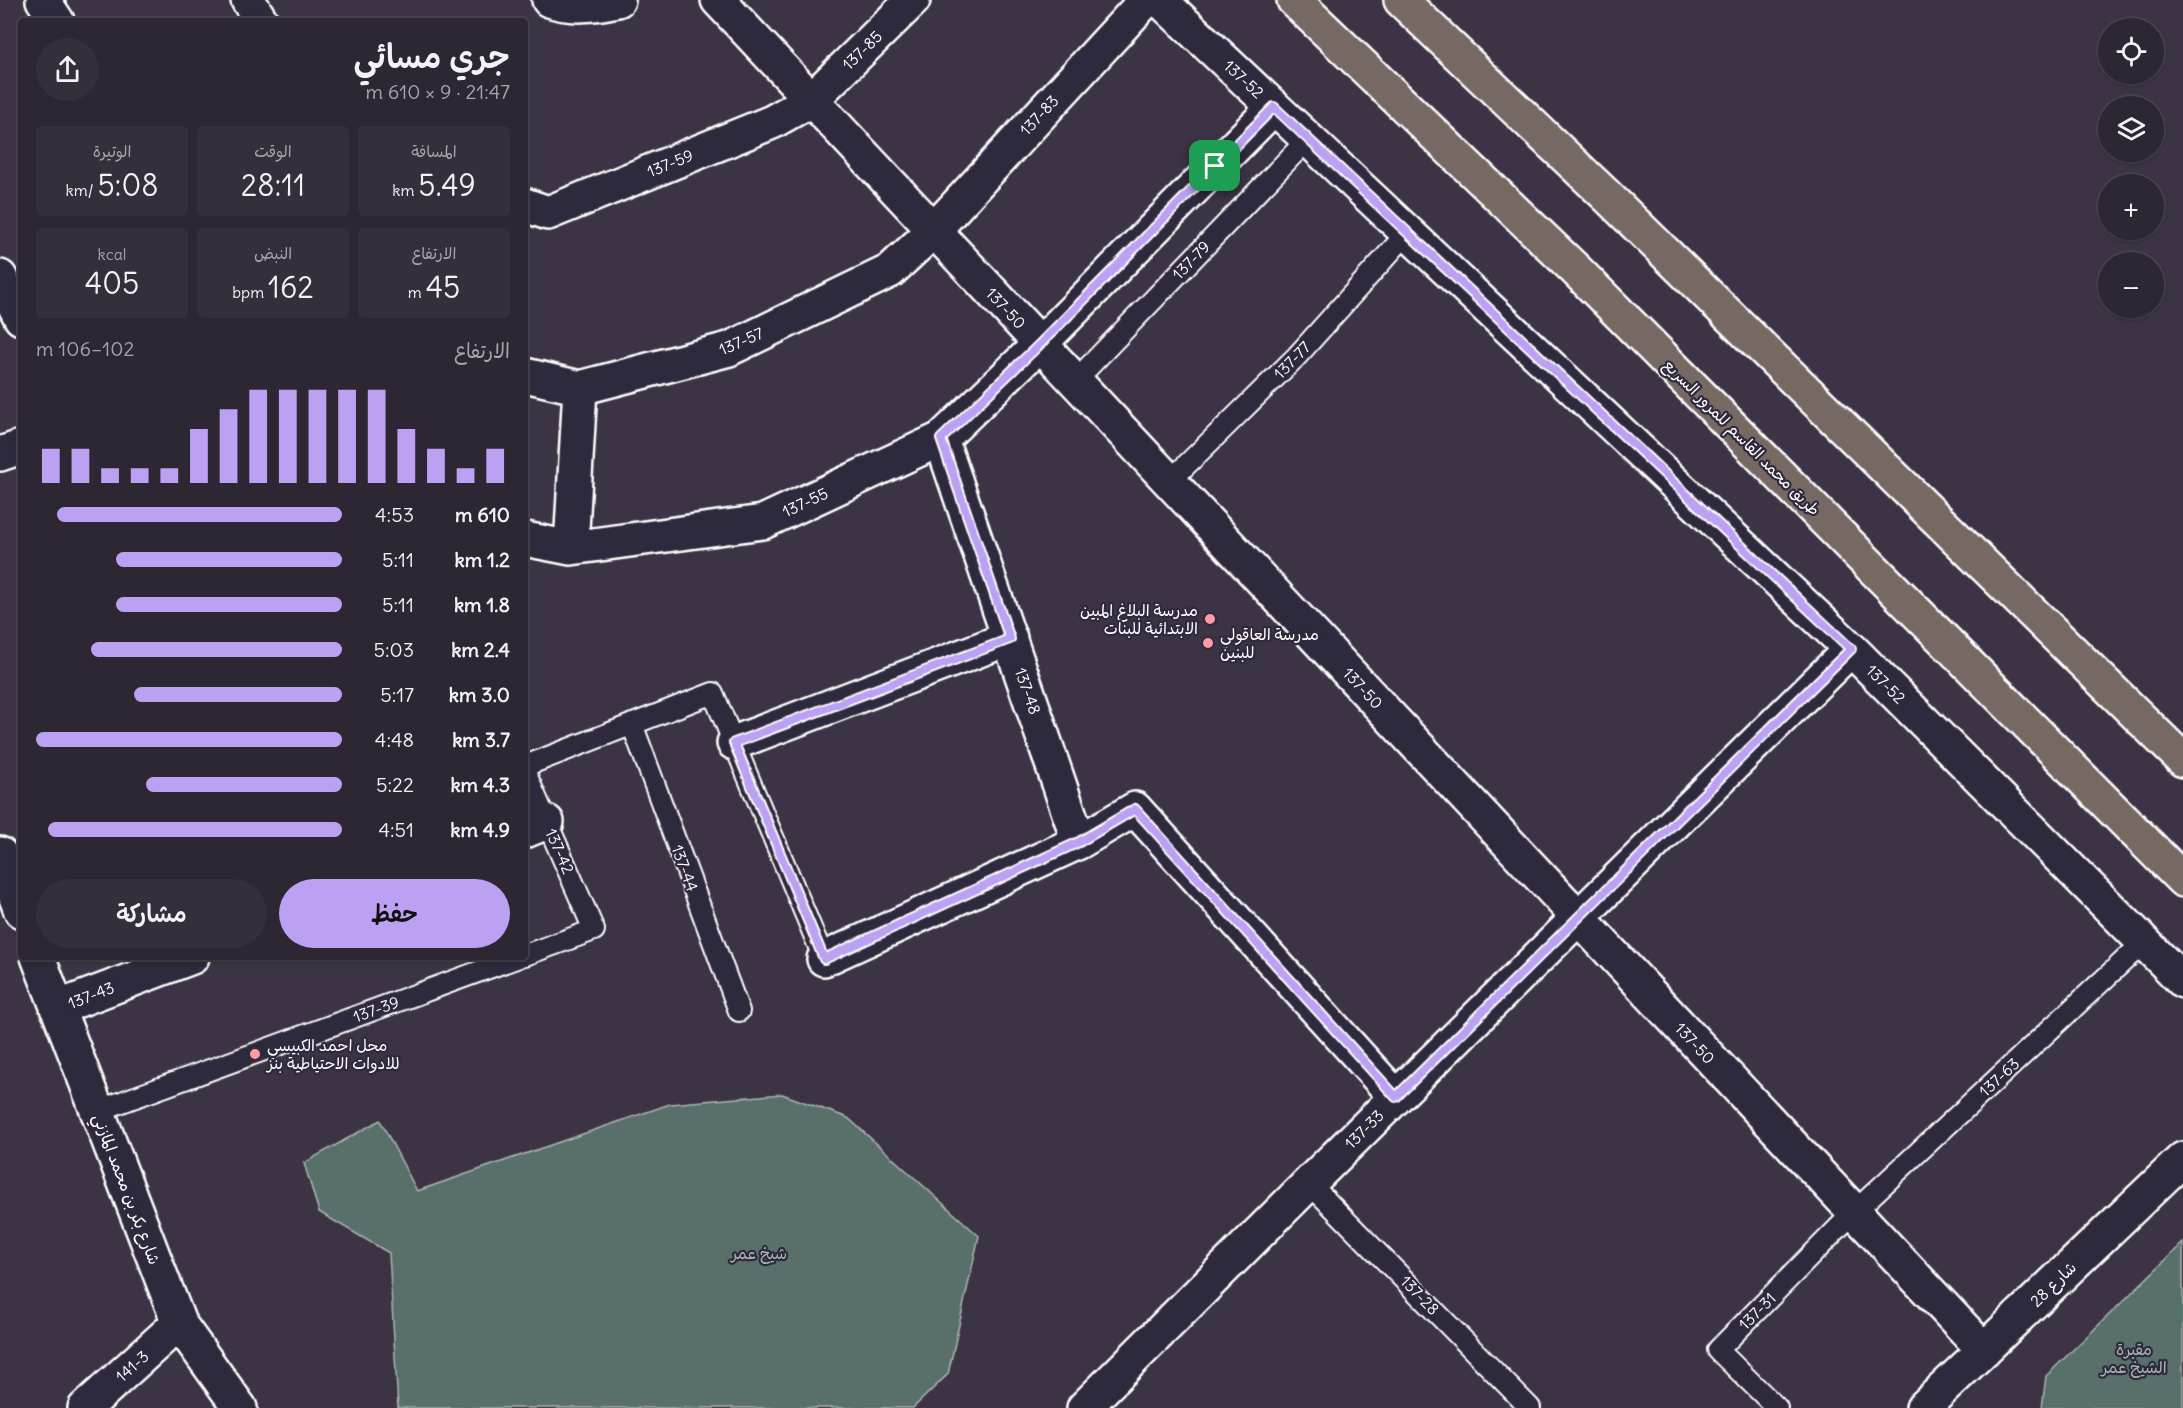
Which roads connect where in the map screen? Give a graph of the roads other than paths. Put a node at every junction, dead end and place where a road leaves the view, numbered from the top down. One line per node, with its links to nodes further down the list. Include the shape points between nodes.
1 (43, 0): 11 (street)
2 (248, 0): 12 (street)
3 (549, 0): 4 (street, via 586,5)
4 (618, 0)
5 (718, 0): 13 (street, 137-50)
6 (913, 0): 13 (street, 137-85)
7 (1146, 0): 17 (street, 137-83)
8 (1160, 0): 14 (street, 137-52)
9 (1294, 0): 41 (highway, طريق محمد القاسم للمرور السريع, via 1575,269)
10 (1401, 0): 35 (highway)
11 (55, 18)
12 (259, 18)
13 (811, 100): 16 (street, 137-59, via 772,122 548,213); 17 (street, 137-50)
14 (1274, 107): 15 (street, 137-52); 21 (street, 137-55)
15 (1308, 139): 18 (street, 137-52); 23 (lane, 137-79)
16 (528, 206)
17 (933, 231): 21 (street, 137-50); 24 (street, 137-57, via 890,271 729,349)
18 (1408, 232): 28 (lane, 137-77, via 1297,356); 32 (street, 137-52)
19 (0, 277): 20 (street)
20 (18, 312)
21 (1040, 344): 23 (street, 137-50); 25 (street, 137-55)
22 (528, 376): 24 (street, 137-57)
23 (1075, 381): 28 (street, 137-50)
24 (580, 388): 30 (street)
25 (941, 439): 30 (street, 137-55, via 763,522); 31 (street, 137-48)
26 (18, 448): 27 (street)
27 (0, 454)
28 (1169, 482): 43 (street, 137-50)
29 (528, 539): 30 (street, 137-55)
30 (572, 548)
31 (1010, 639): 34 (street); 39 (street, 137-48)
32 (1851, 649): 43 (street, 137-33); 44 (street, 137-52)
33 (632, 724): 34 (lane, via 713,693); 36 (lane); 52 (lane, 137-44)
34 (734, 743): 46 (lane)
35 (2183, 760)
36 (528, 765)
37 (528, 787): 38 (lane, 137-42)
38 (536, 826): 45 (lane, 137-42, via 594,930)
39 (1079, 842): 46 (street); 53 (street, via 1135,809)
40 (0, 854): 42 (street)
41 (2183, 880)
42 (18, 902)
43 (1578, 917): 53 (street, 137-33); 57 (street, 137-50)
44 (2144, 942): 50 (street, 137-52); 57 (lane, 137-63)
45 (528, 954)
46 (824, 959)
47 (39, 960): 51 (street, شارع بكر بن محمد المازني)
48 (184, 960): 51 (street, 137-43)
49 (511, 960): 54 (lane, 137-39)
50 (2183, 981)
51 (57, 1008): 54 (street, شارع بكر بن محمد المازني)
52 (739, 1011)
53 (1396, 1097): 56 (street, 137-33)
54 (97, 1111): 58 (street, شارع بكر بن محمد المازني)
55 (2183, 1159): 59 (street, شارع 28)
56 (1309, 1183): 62 (street, 137-33); 63 (lane, 137-28)
57 (1854, 1212): 59 (street, 137-50); 64 (lane, 137-31, via 1718,1350)
58 (179, 1323): 60 (street, 141-3); 61 (street, شارع بكر بن محمد المازني)
59 (1984, 1350): 65 (street, شارع 28)
60 (85, 1408)
61 (240, 1408)
62 (1084, 1408)
63 (1530, 1408)
64 (1777, 1408)
65 (1923, 1408)

